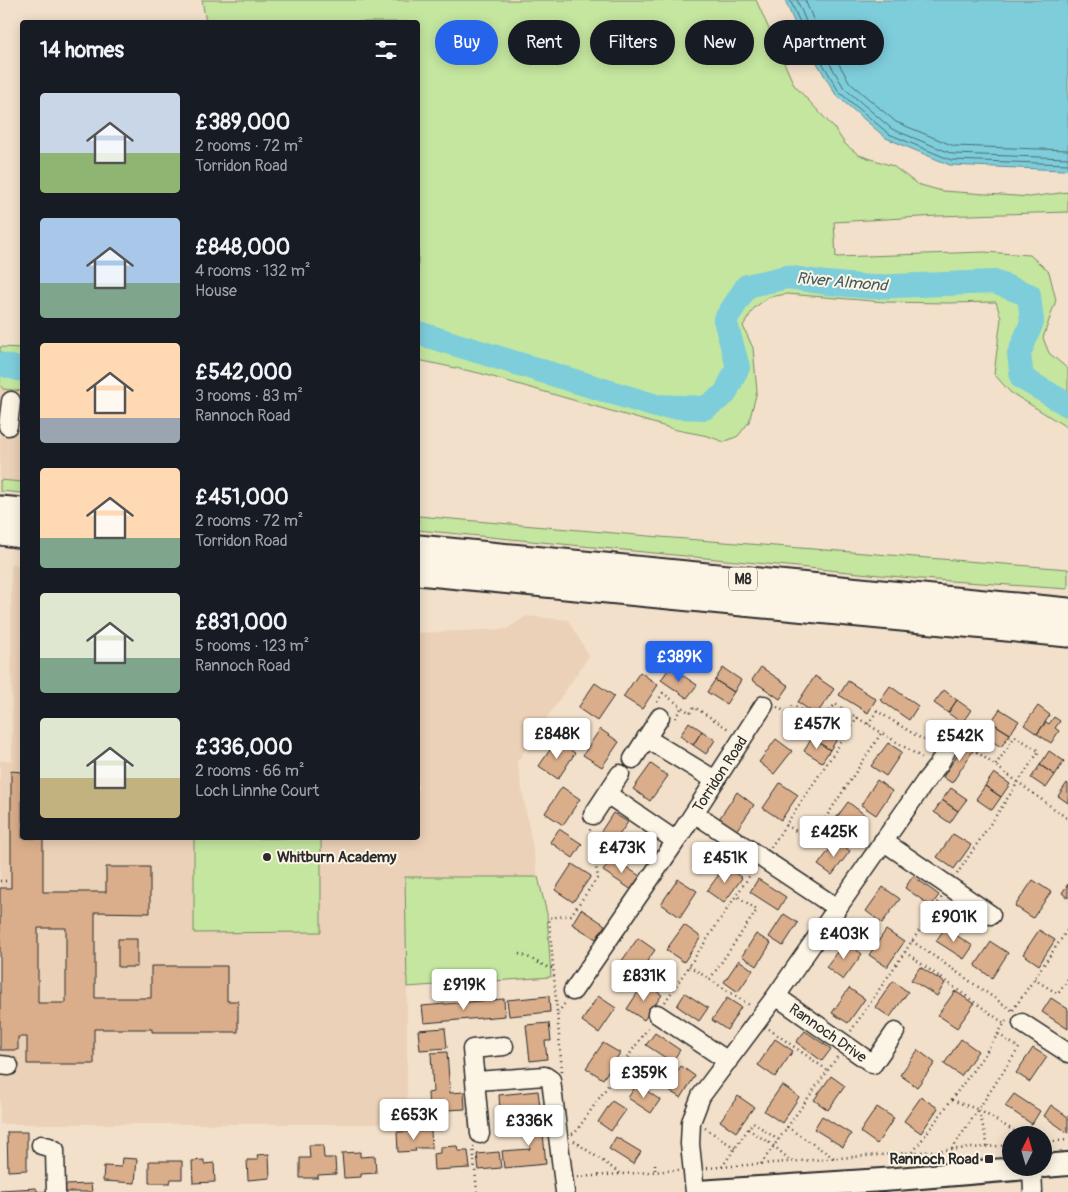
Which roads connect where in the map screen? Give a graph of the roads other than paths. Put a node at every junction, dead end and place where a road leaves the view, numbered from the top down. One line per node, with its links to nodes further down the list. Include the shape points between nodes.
1 (11, 401): 2 (street)
2 (8, 426)
3 (0, 509): 4 (highway)
4 (20, 511)
5 (0, 532): 6 (highway)
6 (20, 535)
7 (420, 548): 9 (highway, M8)
8 (420, 572): 10 (highway, M8)
9 (1068, 611)
10 (1068, 634)
11 (764, 705): 17 (street, Torridon Road)
12 (657, 711): 13 (street)
13 (646, 738): 15 (street); 17 (street)
14 (944, 754): 22 (street)
15 (633, 759)
16 (620, 774): 18 (street)
17 (715, 780): 19 (street, Torridon Road)
18 (607, 794): 20 (street); 21 (street)
19 (694, 813): 21 (street, Torridon Road); 23 (street)
20 (594, 815)
21 (676, 841): 25 (street, Torridon Road)
22 (883, 842): 23 (street); 24 (street)
23 (837, 908): 26 (street)
24 (991, 915)
25 (573, 990)
26 (776, 996): 29 (street, Rannoch Drive, via 873,1064); 32 (street)
27 (657, 1014): 32 (street)
28 (1013, 1017): 31 (street)
29 (895, 1032)
30 (504, 1046): 33 (street, via 472,1049)
31 (1068, 1053)
32 (728, 1061): 43 (street, via 701,1096 692,1119 690,1144)
33 (477, 1081): 34 (street); 40 (street, via 545,1076 551,1080)
34 (480, 1134)
35 (41, 1145): 42 (street, via 55,1150)
36 (1068, 1164): 37 (main road)
37 (1052, 1165)
38 (1002, 1170): 41 (main road)
39 (1032, 1176): 44 (street)
40 (564, 1185)
41 (829, 1188): 43 (main road)
42 (56, 1192)
43 (697, 1192)
44 (1033, 1192)

